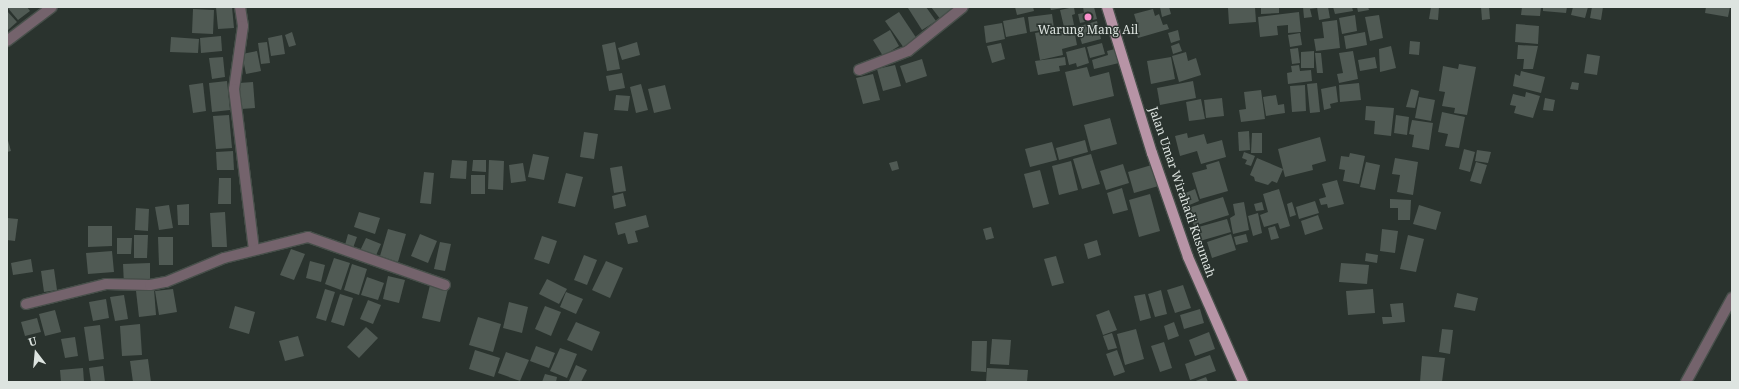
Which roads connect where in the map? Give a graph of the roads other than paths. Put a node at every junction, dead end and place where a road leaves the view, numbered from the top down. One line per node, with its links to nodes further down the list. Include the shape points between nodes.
1 (52, 7): 5 (street)
2 (240, 7): 7 (street, via 243,26 234,89)
3 (963, 7): 6 (street, via 908,51)
4 (1107, 7): 11 (main road, Jalan Umar Wirahadi Kusumah, via 1152,153 1188,257)
5 (7, 41)
6 (859, 70)
7 (254, 250): 8 (street, via 308,236); 10 (street, via 224,258 166,282 150,285 106,284)
8 (445, 285)
9 (1732, 298): 12 (street)
10 (26, 304)
11 (1243, 382)
12 (1686, 382)

